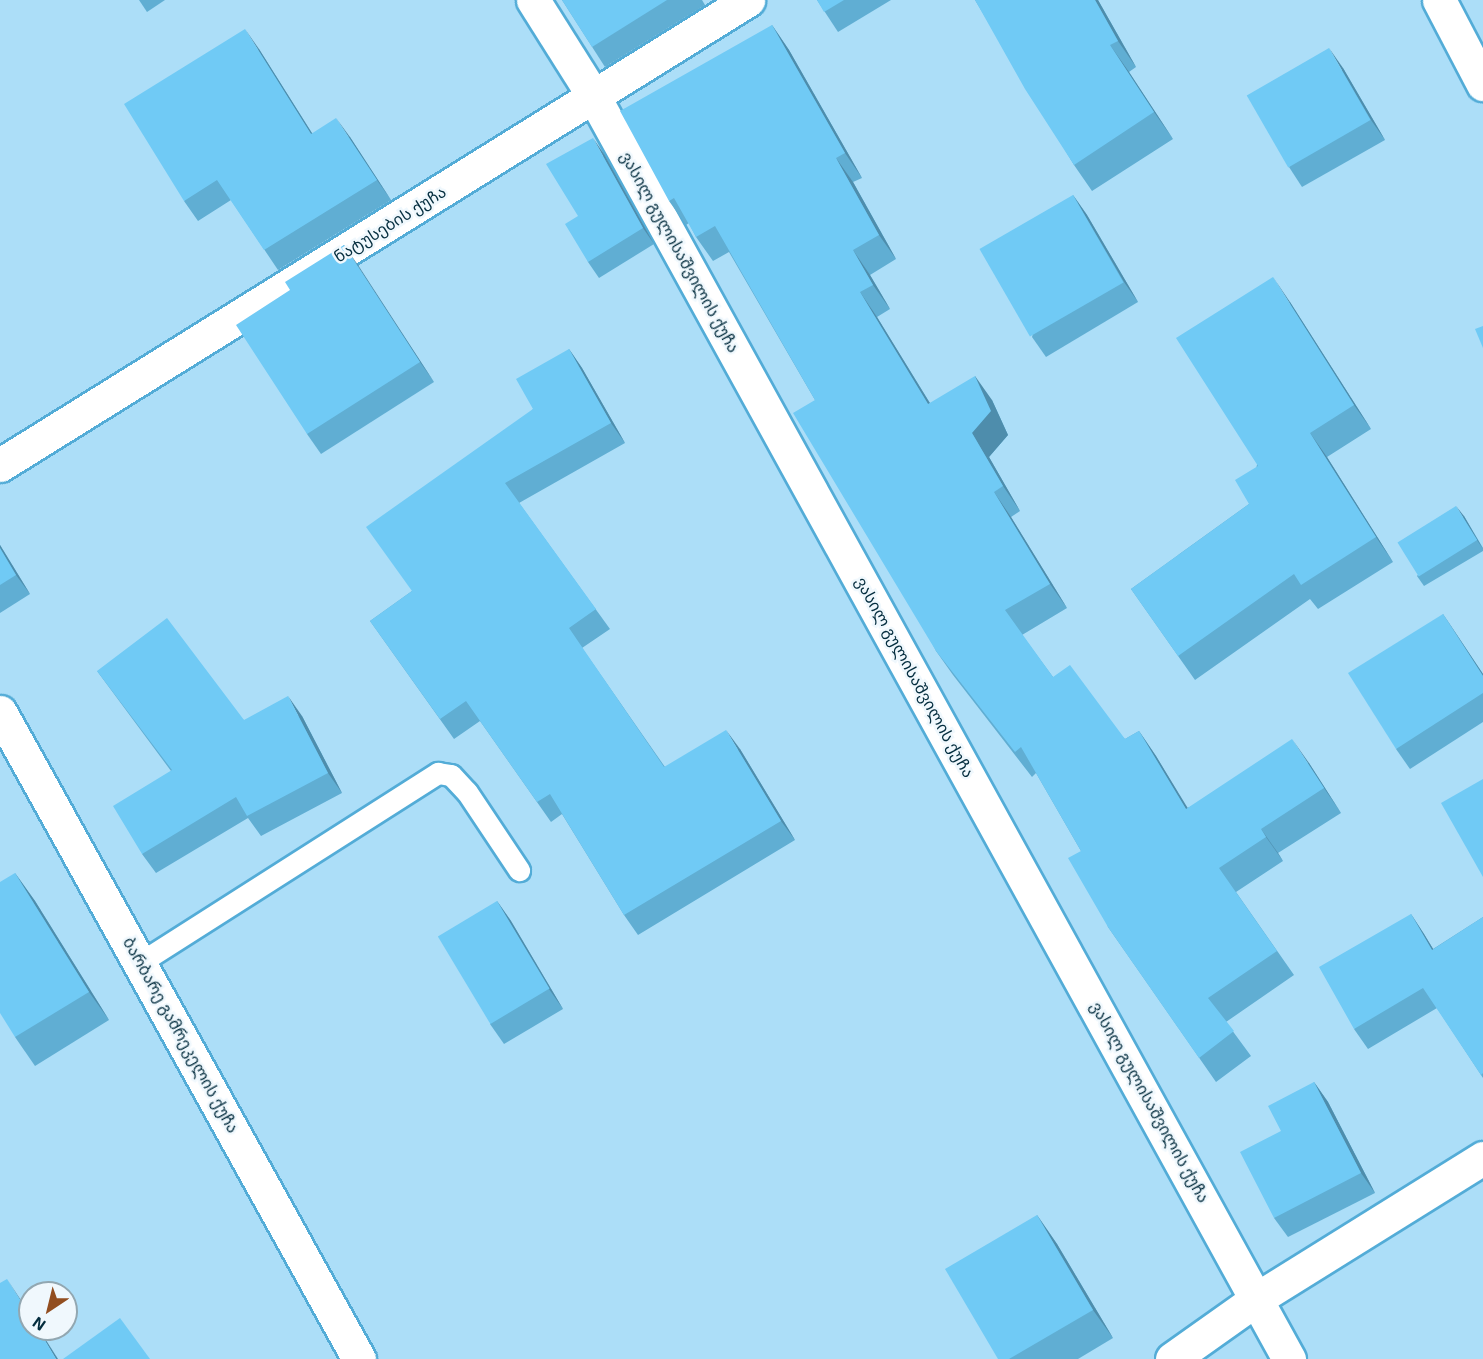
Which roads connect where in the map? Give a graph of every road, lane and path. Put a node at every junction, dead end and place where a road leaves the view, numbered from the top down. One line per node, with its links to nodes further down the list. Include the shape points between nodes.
1 (533, 0): 5 (street, ვასილ გულისაშვილის ქუჩა)
2 (748, 0): 5 (street, ნატუსების ქუჩა)
3 (1438, 0): 4 (street)
4 (1483, 84)
5 (594, 97): 6 (street, ნატუსების ქუჩა); 11 (street, ვასილ გულისაშვილის ქუჩა)
6 (0, 465)
7 (0, 712): 9 (street, ბარბარე გამრეკელის ქუჩა)
8 (519, 870): 9 (lane, via 467,792 451,775 438,773)
9 (141, 962): 12 (street, ბარბარე გამრეკელის ქუჩა)
10 (1483, 1158): 11 (street)
11 (1258, 1298): 13 (street); 14 (street, ვასილ გულისაშვილის ქუჩა)
12 (359, 1359)
13 (1172, 1359)
14 (1289, 1359)

